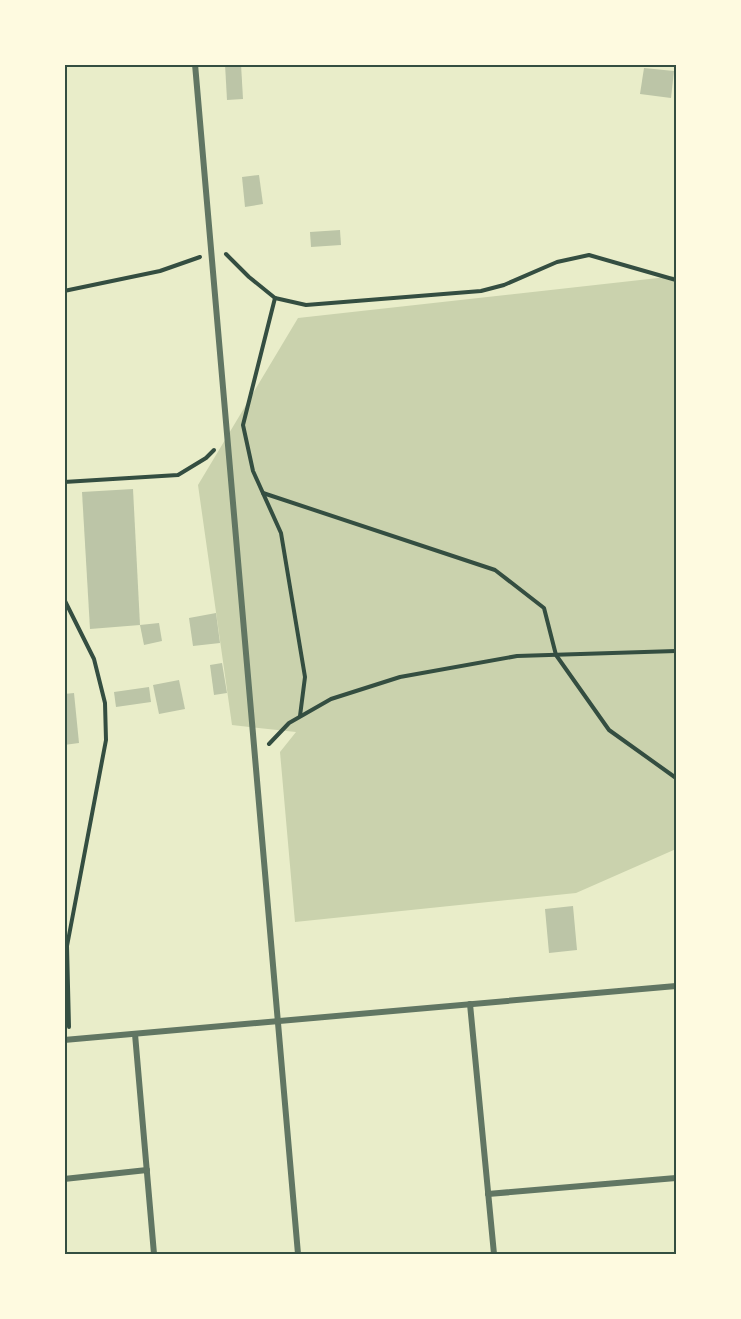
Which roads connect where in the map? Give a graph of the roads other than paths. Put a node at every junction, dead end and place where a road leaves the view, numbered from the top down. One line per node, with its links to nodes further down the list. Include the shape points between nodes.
1 (195, 64): 4 (street)
2 (676, 986): 3 (street)
3 (470, 1004): 4 (street); 10 (street)
4 (277, 1021): 5 (street); 12 (street)
5 (135, 1034): 6 (street); 7 (street)
6 (67, 1040)
7 (147, 1170): 9 (street); 11 (street)
8 (676, 1178): 10 (street)
9 (64, 1179)
10 (488, 1194): 13 (street)
11 (154, 1254)
12 (298, 1254)
13 (494, 1254)

